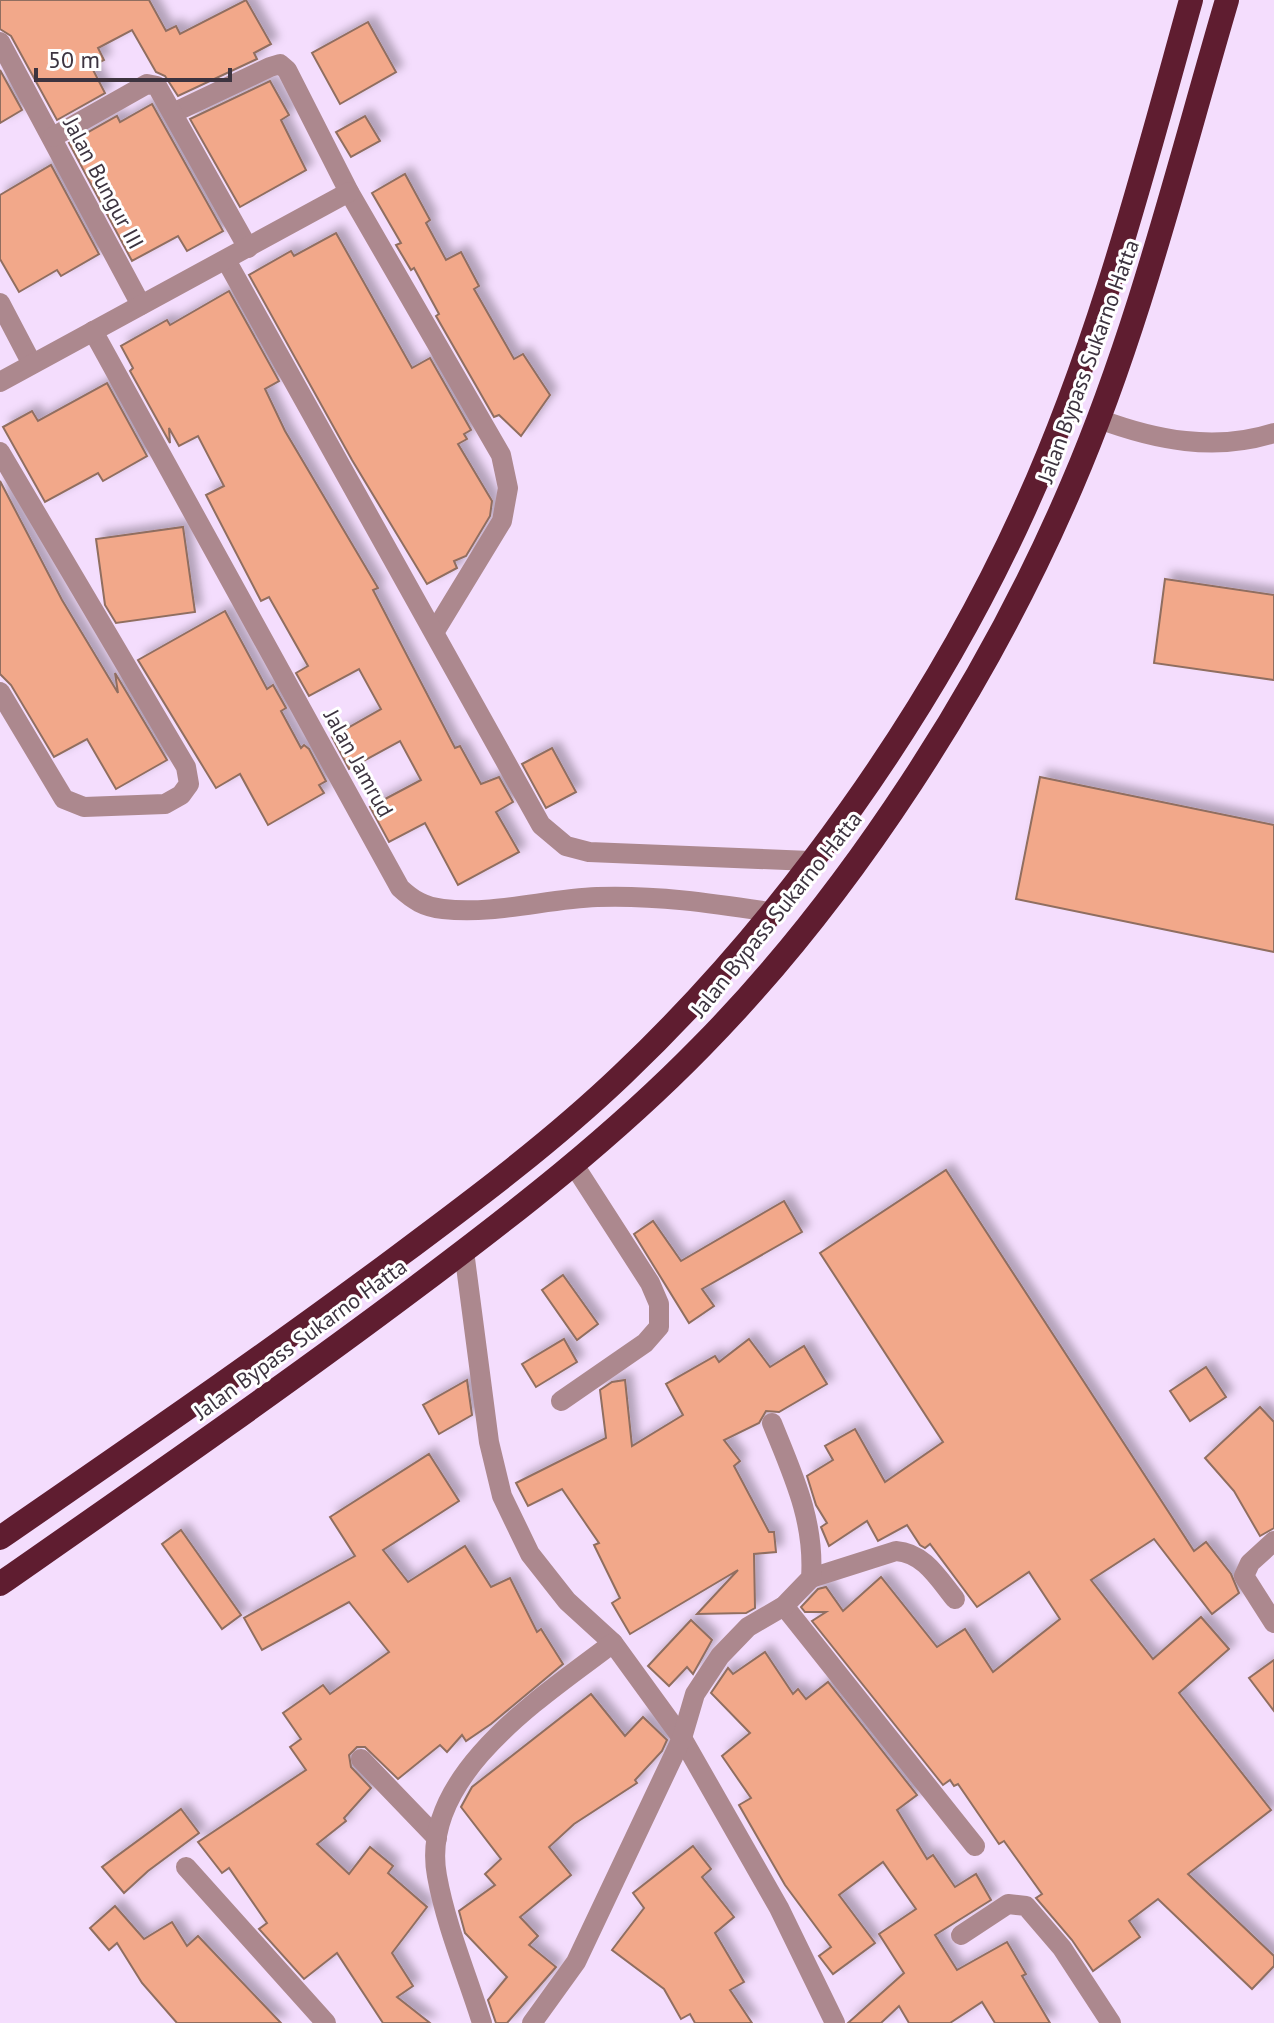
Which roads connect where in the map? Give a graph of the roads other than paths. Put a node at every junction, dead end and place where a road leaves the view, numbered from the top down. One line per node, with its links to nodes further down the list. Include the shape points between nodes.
1 (1191, 0): 19 (highway, Jalan Bypass Sukarno Hatta, via 1098,323 1023,512 915,710)
2 (1227, 0): 14 (highway, Jalan Bypass Sukarno Hatta, via 1152,264)
3 (0, 42): 5 (street, Jalan Bungur III)
4 (175, 112): 5 (street, via 157,86 147,84); 6 (street, via 280,64); 7 (street)
5 (53, 137): 10 (street, Jalan Bungur III)
6 (349, 192): 7 (street); 17 (street, via 501,455 508,488 502,521)
7 (248, 248): 8 (street)
8 (226, 260): 10 (street); 17 (street)
9 (0, 303): 12 (street)
10 (141, 305): 11 (street)
11 (93, 331): 12 (street); 20 (street, Jalan Jamrud, via 400,888 417,903 480,909 596,897 679,898)
12 (32, 364): 13 (street)
13 (0, 382)
14 (1099, 419): 15 (street, via 1138,434 1204,444 1250,441); 21 (highway, Jalan Bypass Sukarno Hatta, via 1022,590 966,691 876,833 704,1045)
15 (1274, 433)
16 (0, 452): 18 (street, via 186,767 189,784 165,804 84,807 64,799)
17 (435, 631): 19 (street, via 524,798 541,825 566,846 589,852)
18 (0, 692)
19 (810, 861): 20 (highway, Jalan Bypass Sukarno Hatta)
20 (769, 912): 25 (highway, Jalan Bypass Sukarno Hatta, via 635,1062 523,1160 232,1380)
21 (574, 1165): 22 (highway, Jalan Bypass Sukarno Hatta); 23 (street, via 650,1283 659,1304 659,1327 645,1343)
22 (464, 1251): 28 (highway, Jalan Bypass Sukarno Hatta); 32 (street, via 489,1442 502,1496 530,1554 567,1601)
23 (561, 1401)
24 (772, 1423): 27 (street, via 808,1512)
25 (0, 1538)
26 (1274, 1541): 31 (street, via 1244,1576)
27 (811, 1578): 29 (street, via 896,1551 909,1552); 30 (street)
28 (0, 1584)
29 (955, 1599)
30 (784, 1606): 33 (street, via 748,1627 720,1656 695,1694); 36 (street)
31 (1274, 1623)
32 (613, 1643): 33 (street); 35 (street, via 527,1708 476,1756)
33 (682, 1738): 39 (street, via 576,1962); 42 (street, via 779,1908)
34 (361, 1759): 35 (street)
35 (437, 1838): 41 (street, via 437,1874)
36 (975, 1846)
37 (186, 1867): 40 (street)
38 (961, 1935): 43 (street, via 1008,1904 1026,1906 1062,1948)
39 (537, 2021)
40 (326, 2023)
41 (482, 2023)
42 (835, 2023)
43 (1111, 2023)

